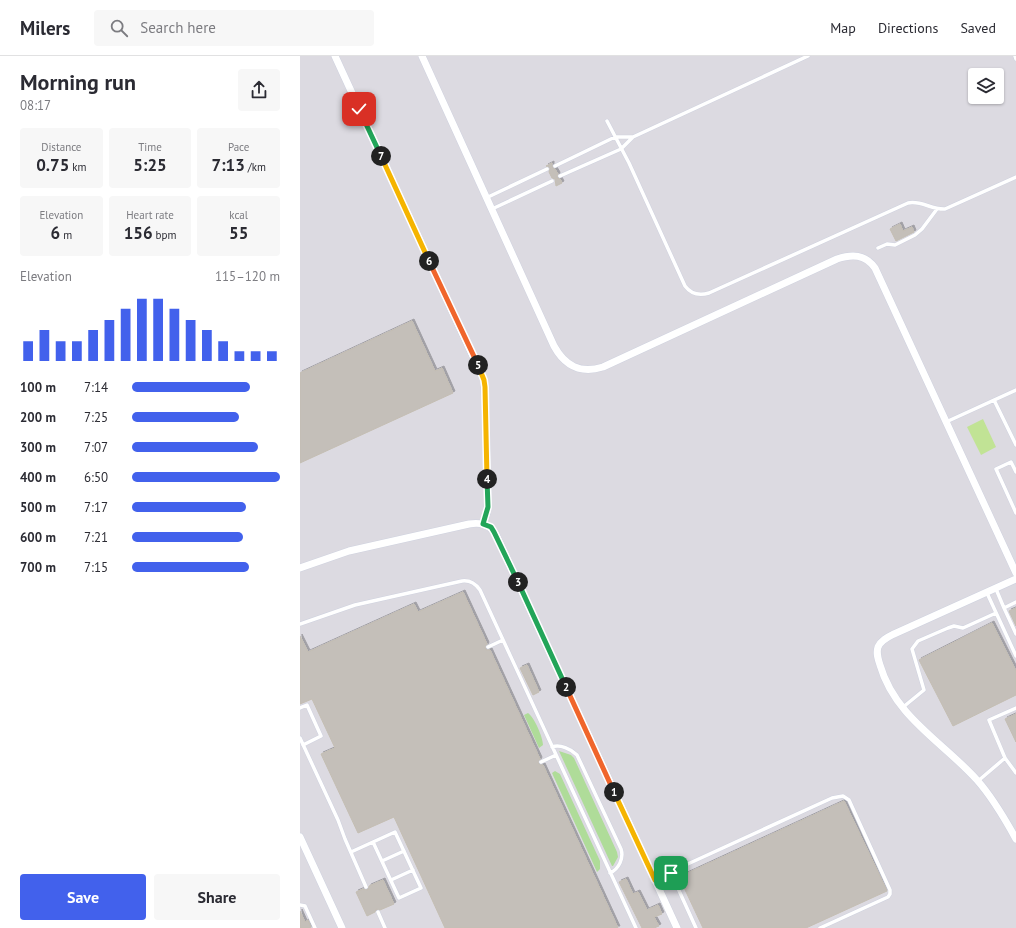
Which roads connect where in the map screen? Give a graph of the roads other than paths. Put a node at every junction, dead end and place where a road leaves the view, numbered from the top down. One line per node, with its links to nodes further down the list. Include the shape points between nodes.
1 (335, 56): 23 (street, via 484,380 488,502)
2 (422, 56): 13 (street)
3 (808, 56): 5 (lane)
4 (607, 121): 6 (lane)
5 (633, 137): 6 (lane); 7 (lane)
6 (615, 138): 7 (lane); 8 (lane)
7 (621, 149): 10 (lane); 15 (lane, via 685,286 697,294 709,293 908,203 915,202)
8 (555, 166)
9 (547, 170): 13 (lane)
10 (560, 176)
11 (1016, 177): 15 (lane, via 949,208)
12 (552, 181): 14 (lane)
13 (486, 198): 14 (street)
14 (492, 209): 19 (street, via 558,352 569,364 586,370 603,367 837,259 852,256 866,259 872,262 875,268)
15 (937, 209): 16 (lane, via 916,235 895,245 887,244)
16 (878, 248)
17 (1016, 390): 18 (lane)
18 (994, 400): 19 (lane); 20 (lane)
19 (946, 422): 25 (street)
20 (1016, 445)
21 (1016, 472): 22 (lane, via 1012,462 996,469)
22 (1016, 513)
23 (483, 524): 24 (street, via 469,524 349,551); 58 (street, via 491,527 496,535)
24 (300, 568)
25 (1016, 573)
26 (1016, 579): 27 (street)
27 (996, 589): 28 (street); 30 (lane)
28 (987, 593): 31 (lane); 38 (street, via 894,634 879,645 877,654 882,673)
29 (1016, 602): 30 (lane)
30 (1004, 608): 33 (lane)
31 (996, 613): 36 (lane); 38 (lane, via 964,628 954,626 918,641 912,649 924,690)
32 (300, 624): 34 (lane, via 355,605 468,580 480,590)
33 (1016, 634)
34 (503, 640): 35 (lane); 42 (lane)
35 (488, 647)
36 (1016, 656)
37 (300, 708): 41 (lane, via 307,705 321,736)
38 (902, 708): 47 (street)
39 (1016, 708): 44 (lane, via 989,720)
40 (300, 738): 41 (lane)
41 (303, 745): 52 (lane)
42 (552, 747): 43 (lane); 55 (lane, via 566,748 577,755 622,853 617,868)
43 (556, 755): 45 (lane); 55 (lane)
44 (1005, 758): 46 (lane); 47 (lane)
45 (541, 762)
46 (1016, 773)
47 (978, 781): 49 (street)
48 (300, 838): 63 (street)
49 (1016, 839)
50 (373, 842): 51 (lane, via 395,832); 52 (lane); 53 (lane)
51 (404, 851): 53 (lane); 54 (lane)
52 (351, 852): 59 (lane)
53 (382, 861): 57 (lane)
54 (413, 870): 57 (lane); 57 (lane, via 421,888 405,896 399,898)
55 (610, 873): 65 (lane)
56 (671, 873): 58 (lane); 67 (lane); 68 (lane, via 825,801 843,796 849,800 890,894)
57 (391, 880)
58 (655, 880): 66 (street)
59 (366, 887)
60 (300, 905): 62 (lane, via 305,906)
61 (378, 912): 64 (lane)
62 (315, 928)
63 (342, 928)
64 (385, 928)
65 (636, 928)
66 (676, 928)
67 (696, 928)
68 (820, 928)

